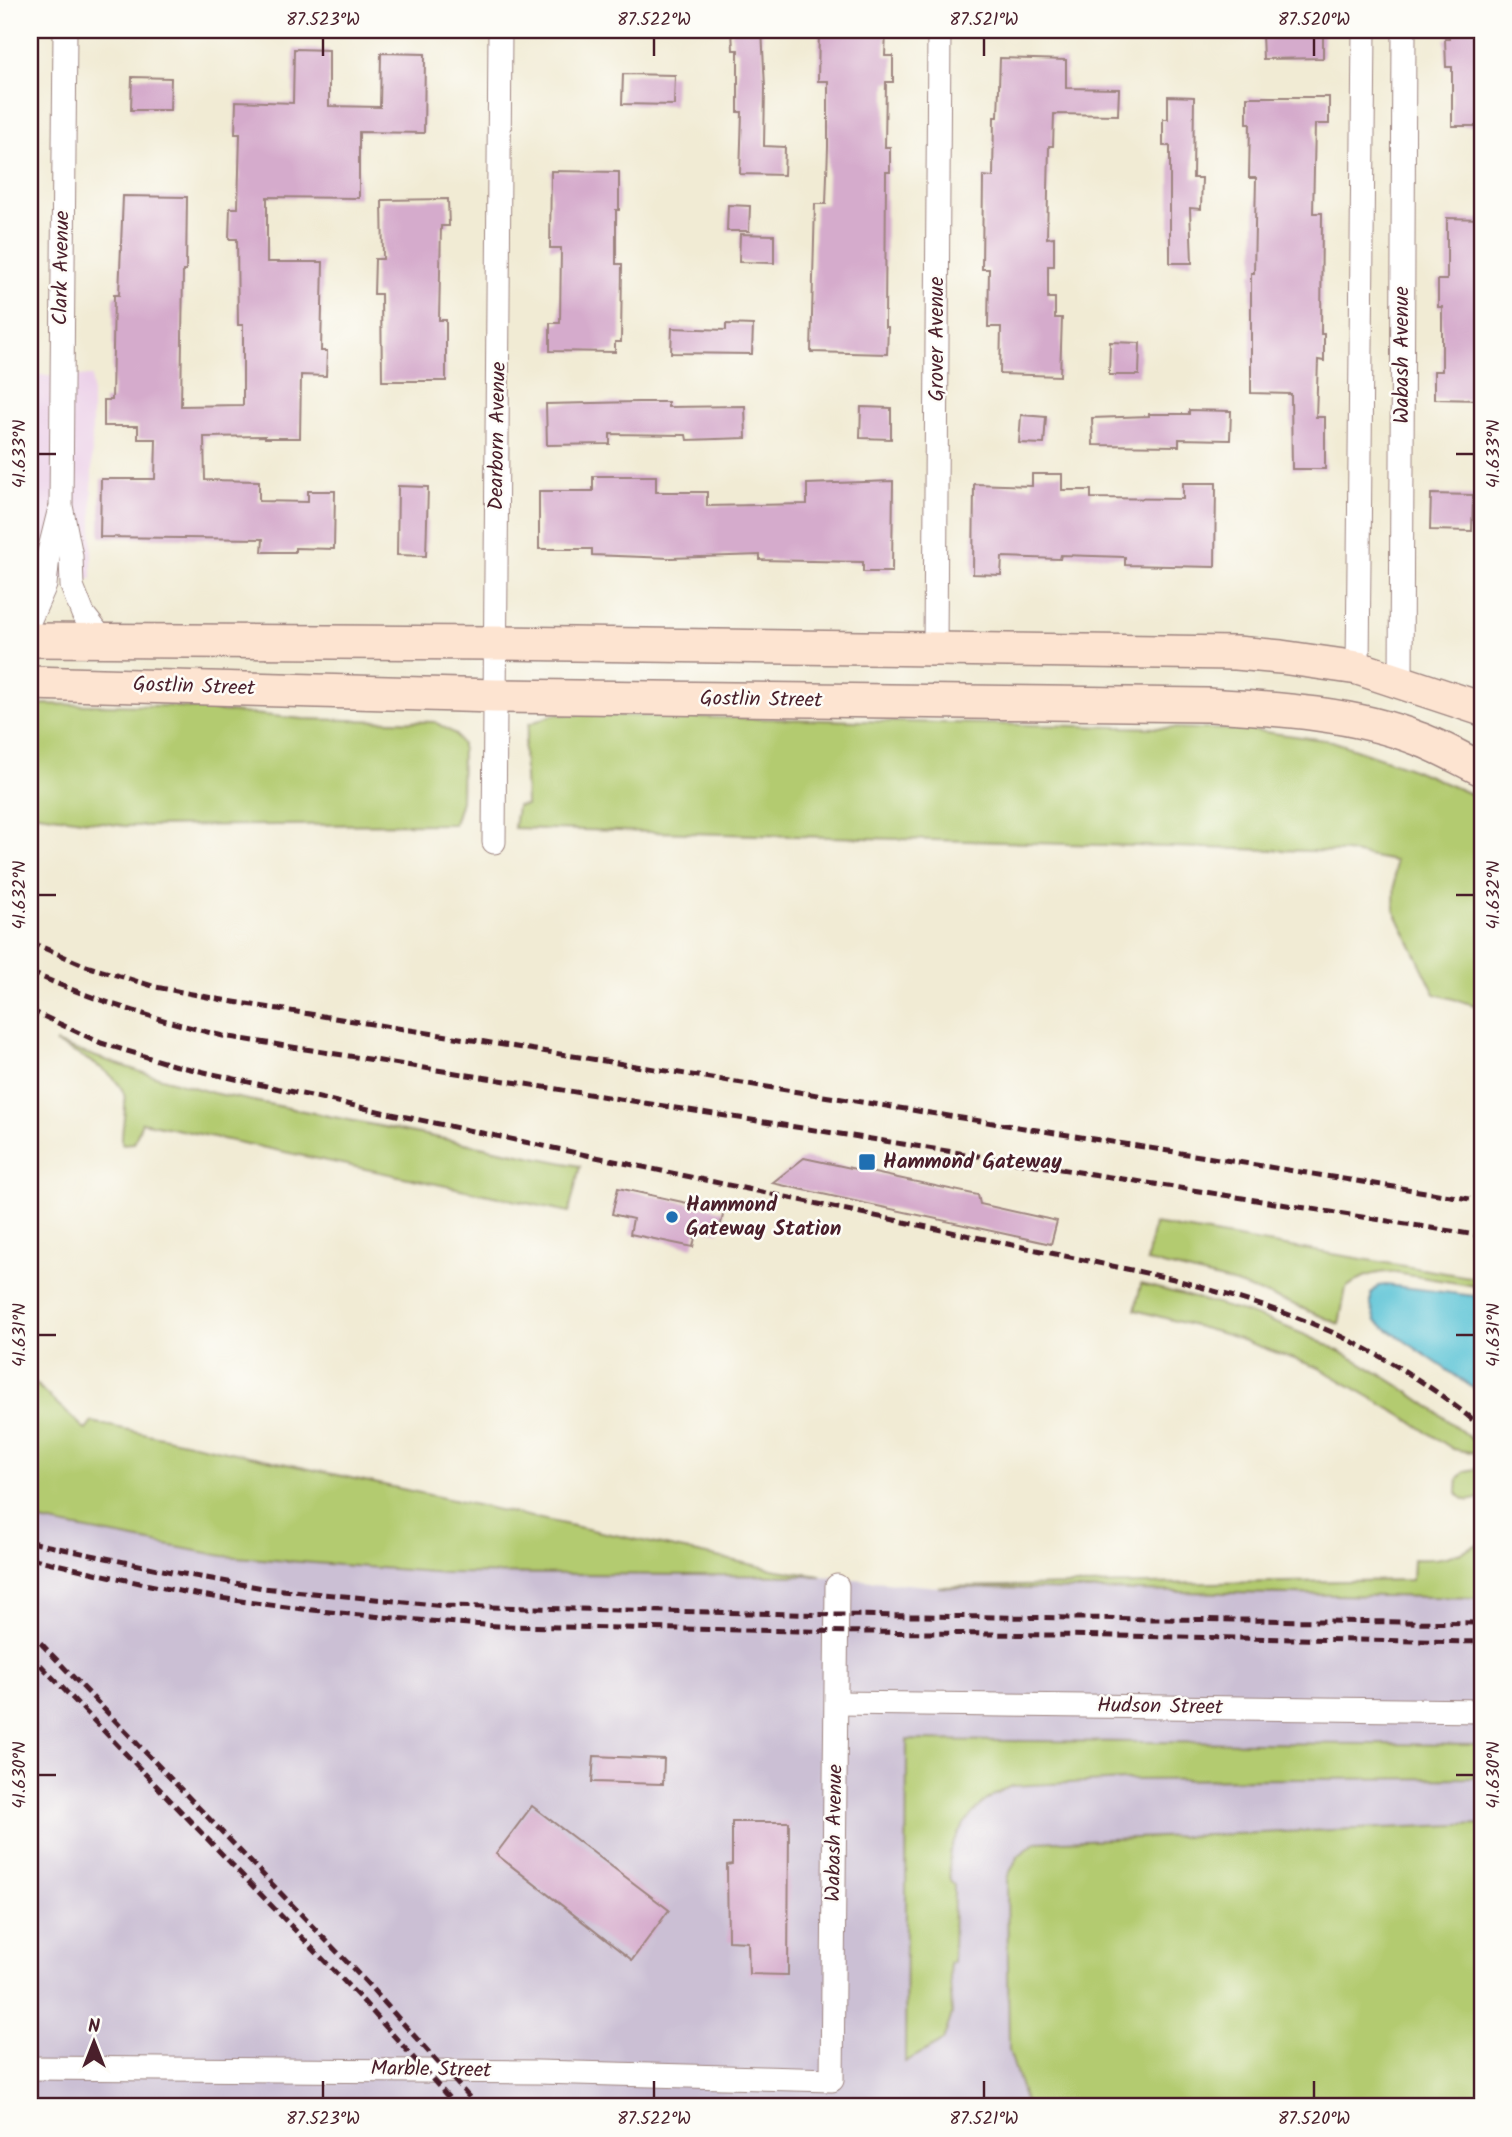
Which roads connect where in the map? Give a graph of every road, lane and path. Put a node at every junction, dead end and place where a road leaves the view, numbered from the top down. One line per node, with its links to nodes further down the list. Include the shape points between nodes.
1 (65, 30): 6 (street, Clark Avenue)
2 (500, 30): 10 (street, Dearborn Avenue)
3 (939, 30): 11 (street, Grover Avenue)
4 (1364, 30): 12 (street, Wabash Avenue)
5 (1404, 30): 13 (street, Wabash Avenue)
6 (61, 506): 7 (street, Clark Avenue, via 45,585); 9 (street, Clark Avenue, via 72,586 83,614)
7 (30, 619)
8 (30, 640): 9 (main road, Gostlin Street)
9 (104, 641): 10 (main road, Gostlin Street)
10 (496, 643): 11 (main road, Gostlin Street); 15 (street, Dearborn Avenue)
11 (935, 649): 12 (main road, Gostlin Street, via 1236,653)
12 (1358, 668): 13 (main road, Gostlin Street)
13 (1401, 681): 16 (main road, Gostlin Street)
14 (30, 683): 15 (main road, Gostlin Street)
15 (495, 696): 17 (main road, Gostlin Street, via 1263,708 1355,720 1419,739); 18 (street, Dearborn Avenue)
16 (1482, 709)
17 (1482, 769)
18 (494, 842)
19 (837, 1586): 20 (street, Wabash Avenue)
20 (837, 1703): 21 (street, Hudson Street); 23 (street, Wabash Avenue)
21 (1482, 1711)
22 (30, 2068): 23 (street, Marble Street, via 538,2072)
23 (832, 2080)

